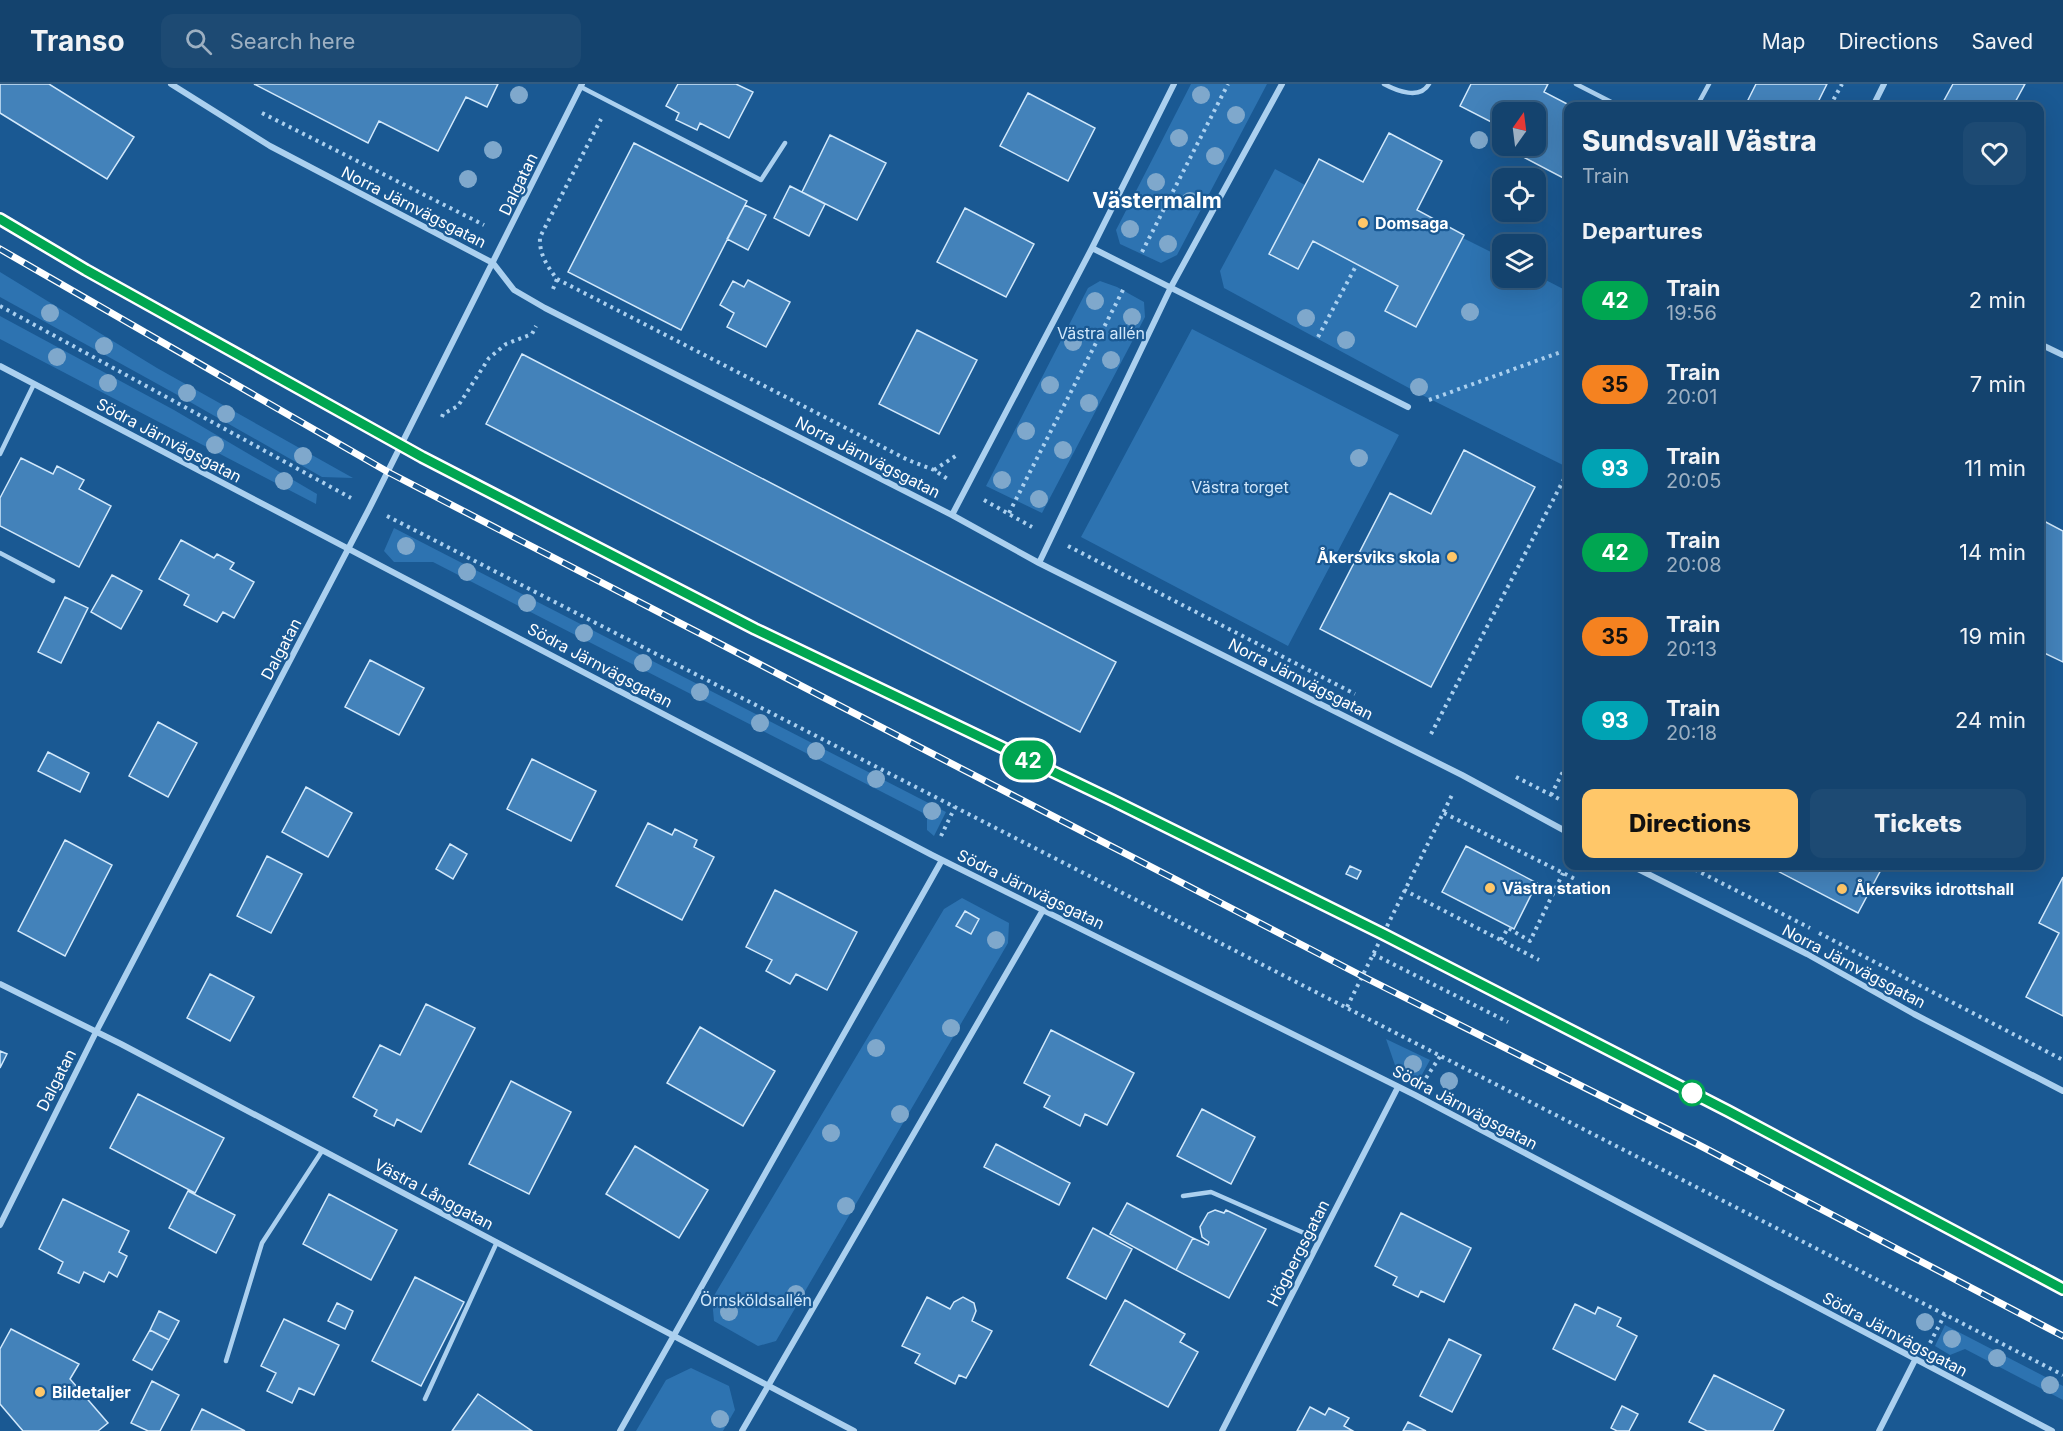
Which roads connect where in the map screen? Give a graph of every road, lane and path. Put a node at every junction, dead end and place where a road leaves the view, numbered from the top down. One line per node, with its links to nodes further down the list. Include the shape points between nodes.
1 (171, 84): 20 (street, Norra Järnvägsgatan, via 270,146)
2 (1173, 84): 19 (street)
3 (1228, 84): 22 (path)
4 (1282, 84): 23 (street)
5 (1384, 84): 6 (lane, via 1415,93)
6 (1429, 84)
7 (1576, 84): 12 (lane)
8 (1709, 84): 13 (lane)
9 (1842, 84): 14 (path)
10 (1884, 84): 15 (street)
11 (581, 86): 17 (lane, via 761,180); 20 (street, Dalgatan)
12 (1611, 102)
13 (1699, 102)
14 (1832, 102)
15 (1875, 102)
16 (260, 112): 18 (path)
17 (785, 143)
18 (484, 225)
19 (1092, 248): 22 (street); 36 (street)
20 (493, 263): 34 (street, Dalgatan); 36 (street, Norra Järnvägsgatan, via 514,290 545,308)
21 (1357, 264): 25 (path)
22 (1134, 268): 23 (street); 35 (path)
23 (1171, 287): 31 (street); 39 (street)
24 (0, 306): 34 (path)
25 (1318, 338)
26 (2044, 346): 28 (street)
27 (1564, 351): 31 (path)
28 (2063, 355)
29 (0, 366): 30 (street, Södra Järnvägsgatan)
30 (34, 384): 32 (lane); 37 (street, Södra Järnvägsgatan)
31 (1408, 407)
32 (0, 454)
33 (1564, 486): 41 (path)
34 (370, 507): 37 (street, Dalgatan); 45 (path)
35 (1008, 513)
36 (952, 515): 39 (street, Norra Järnvägsgatan)
37 (348, 549): 48 (street, Södra Järnvägsgatan); 62 (street, Dalgatan)
38 (0, 553): 40 (lane)
39 (1039, 563): 43 (street, Norra Järnvägsgatan)
40 (52, 581)
41 (1431, 734)
42 (1564, 770): 44 (path)
43 (1462, 775): 46 (path); 47 (street, Norra Järnvägsgatan)
44 (1551, 795)
45 (955, 807): 48 (path); 60 (path)
46 (1444, 813): 52 (path); 54 (path)
47 (1564, 830)
48 (932, 855): 49 (street, Södra Järnvägsgatan)
49 (942, 860): 55 (street, Södra Järnvägsgatan); 72 (street)
50 (1640, 870): 65 (street, Norra Järnvägsgatan)
51 (1696, 870): 63 (path)
52 (1563, 873): 53 (path); 56 (path, via 1530,941 1508,928)
53 (1577, 880)
54 (1404, 890): 56 (path); 57 (path)
55 (1042, 910): 64 (street, Södra Järnvägsgatan); 76 (street)
56 (1501, 940): 58 (path)
57 (1373, 954): 60 (path); 61 (path)
58 (1539, 960)
59 (0, 984): 62 (street, Västra Långgatan)
60 (1347, 1007): 71 (path)
61 (1508, 1022)
62 (96, 1032): 66 (street, Västra Långgatan); 68 (street, Dalgatan)
63 (2063, 1060)
64 (1398, 1087): 69 (street, Högbergsgatan); 74 (street, Södra Järnvägsgatan)
65 (2063, 1091)
66 (322, 1151): 70 (street, Västra Långgatan); 73 (lane, via 262,1244)
67 (1183, 1196): 69 (lane, via 1211,1192)
68 (0, 1225)
69 (1320, 1240): 81 (street, Högbergsgatan)
70 (497, 1242): 72 (street, Västra Långgatan); 77 (lane)
71 (1945, 1314): 74 (path); 75 (path)
72 (674, 1336): 76 (street, Västra Långgatan); 78 (street)
73 (226, 1361)
74 (1918, 1361): 82 (street); 83 (street, Södra Järnvägsgatan)
75 (2063, 1375)
76 (766, 1386): 79 (street); 80 (street, Västra Långgatan)
77 (424, 1399)
78 (620, 1431)
79 (742, 1431)
80 (854, 1431)
81 (1222, 1431)
82 (1879, 1431)
83 (2052, 1431)

